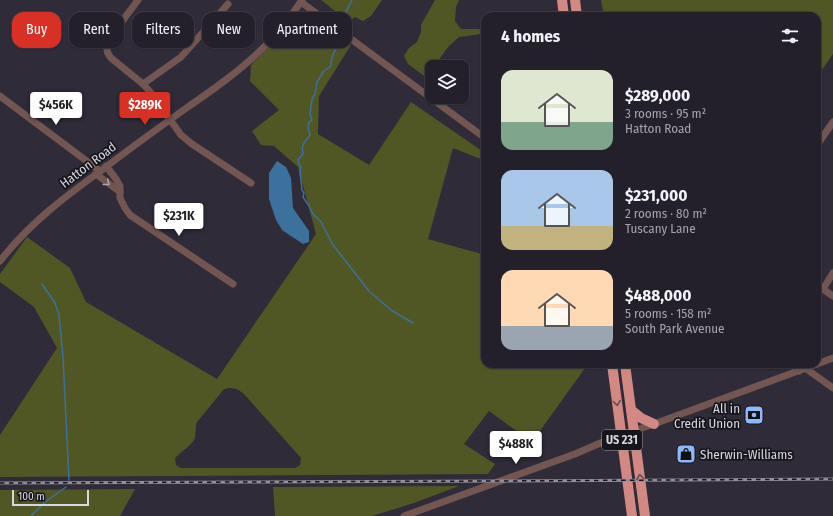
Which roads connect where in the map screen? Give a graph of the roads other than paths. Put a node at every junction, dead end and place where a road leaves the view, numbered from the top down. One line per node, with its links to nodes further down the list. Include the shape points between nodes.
1 (138, 0): 8 (street, via 109,39 107,54)
2 (302, 1): 10 (street, Hatton Road, via 278,33 259,52 218,86); 12 (street)
3 (575, 1): 4 (highway); 7 (highway)
4 (562, 2): 6 (highway)
5 (228, 4): 8 (street, via 181,57)
6 (563, 12)
7 (576, 12)
8 (143, 84): 10 (street)
9 (0, 96): 15 (street)
10 (170, 120): 14 (street, Hatton Road); 16 (street, via 181,135 192,144)
11 (833, 122): 13 (street)
12 (481, 135)
13 (821, 139)
14 (106, 166): 15 (street, Hatton Road); 17 (street, via 120,186)
15 (98, 172): 17 (street, one-way to 17); 18 (street, Hatton Road, via 37,220)
16 (251, 183)
17 (120, 192): 20 (street, via 120,198 130,215)
18 (0, 261)
19 (833, 273): 21 (street)
20 (233, 284)
21 (821, 286)
22 (821, 288): 23 (street)
23 (833, 296)
24 (833, 358): 25 (street)
25 (821, 362)
26 (612, 368): 27 (highway); 35 (highway, US 231, one-way to 35)
27 (625, 368): 32 (highway, US 231)
28 (798, 368): 30 (street)
29 (807, 368): 30 (street)
30 (802, 370): 31 (street); 33 (street)
31 (833, 388)
32 (631, 410): 33 (highway); 34 (highway, US 231)
33 (654, 424): 34 (street)
34 (634, 431): 35 (street); 38 (highway, US 231, one-way to 34)
35 (621, 435): 36 (street); 37 (highway, US 231)
36 (404, 516)
37 (632, 516)
38 (645, 516)

